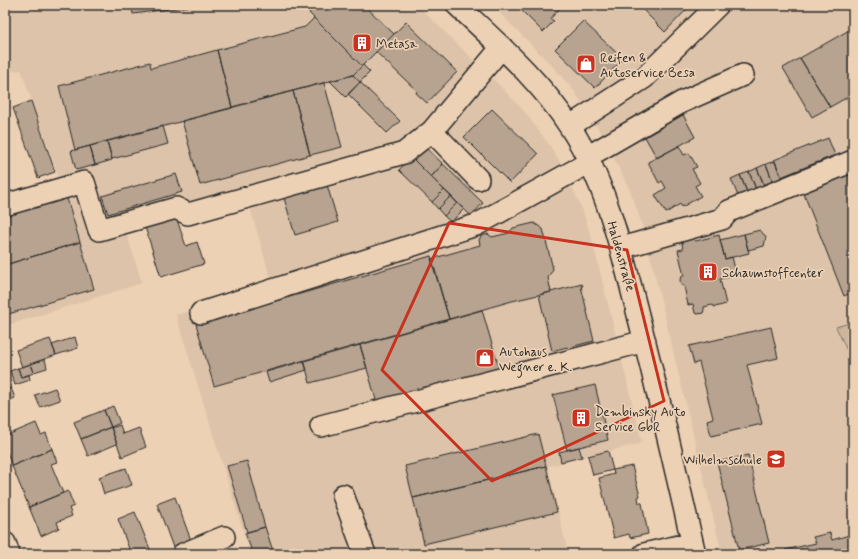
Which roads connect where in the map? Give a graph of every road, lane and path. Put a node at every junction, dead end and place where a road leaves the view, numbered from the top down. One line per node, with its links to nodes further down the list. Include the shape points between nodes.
1 (457, 5): 3 (street, Haldenstraße)
2 (718, 5): 5 (street, via 644,78)
3 (502, 47): 5 (street, Haldenstraße, via 544,92); 6 (street)
4 (743, 76): 7 (street, via 682,102)
5 (570, 126): 7 (street, Haldenstraße)
6 (432, 131): 9 (street); 10 (street, via 404,153 188,214 176,208 99,230 84,182)
7 (589, 159): 11 (street, Haldenstraße); 12 (street, via 476,225)
8 (853, 161): 11 (street, via 729,211 722,220)
9 (478, 179)
10 (5, 205)
11 (621, 248): 13 (street, Haldenstraße)
12 (201, 313)
13 (645, 341): 14 (street); 18 (street, Haldenstraße)
14 (322, 426)
15 (343, 495): 21 (street)
16 (224, 537): 20 (street)
17 (5, 543): 19 (street)
18 (694, 548): 22 (street)
19 (9, 554)
20 (183, 554)
21 (365, 554)
22 (644, 554)

